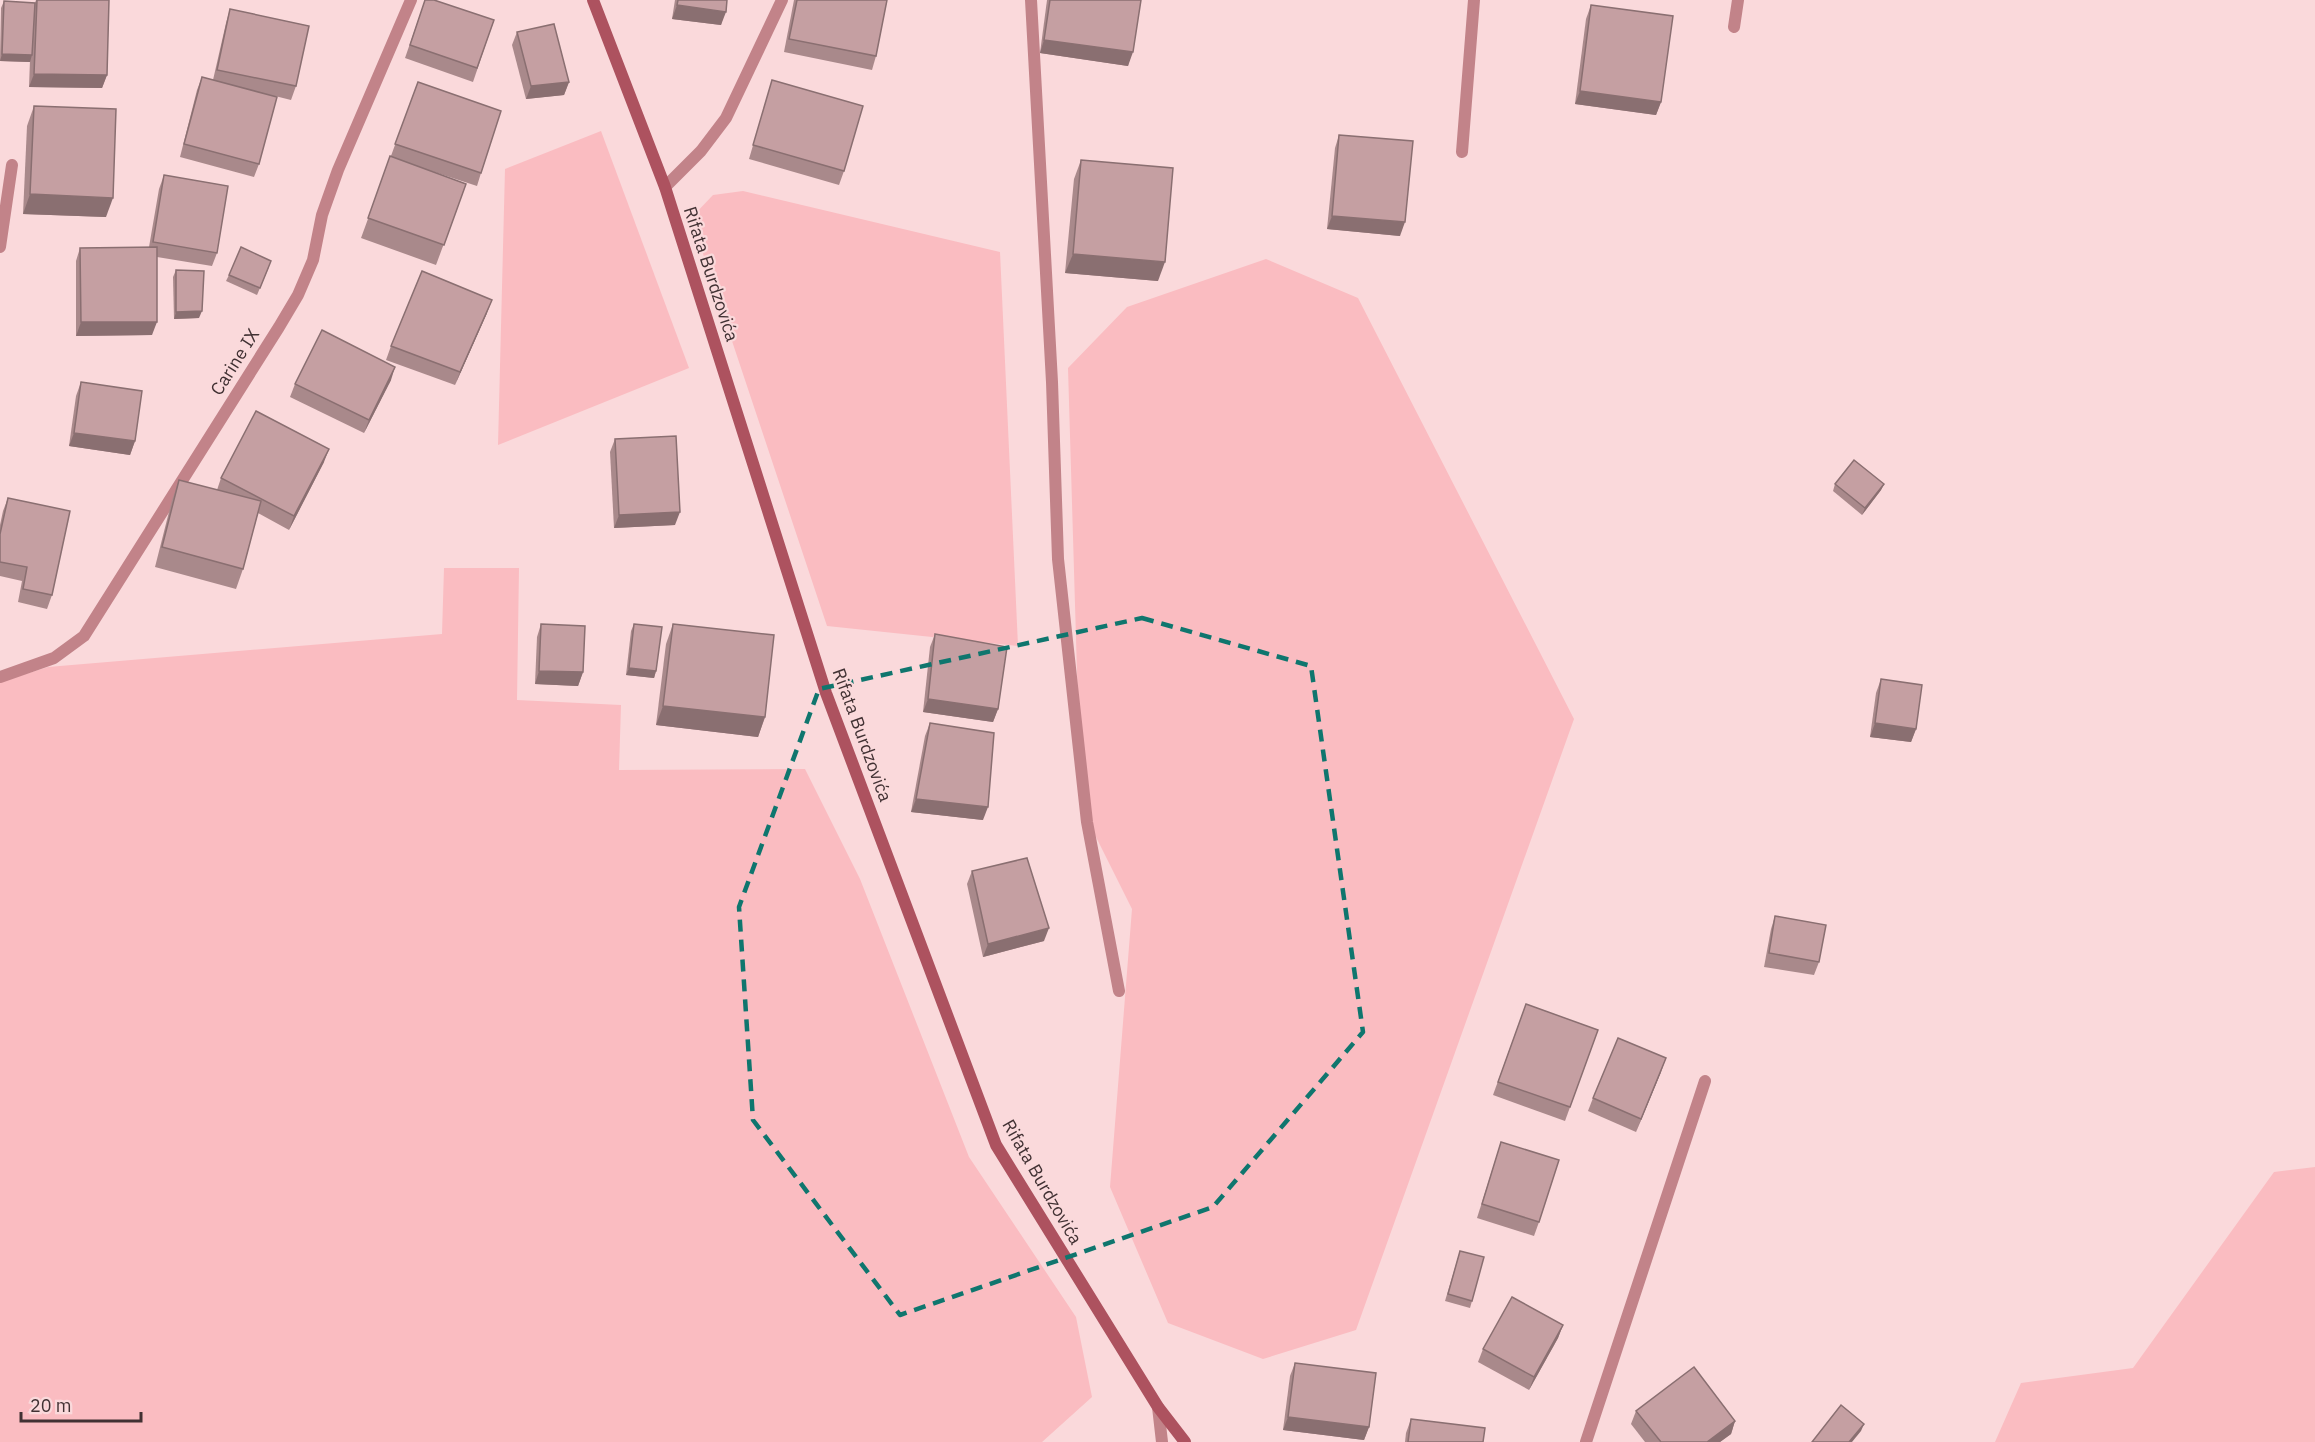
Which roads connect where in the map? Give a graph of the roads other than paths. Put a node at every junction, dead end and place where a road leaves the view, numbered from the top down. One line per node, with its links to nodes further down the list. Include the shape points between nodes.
1 (411, 0): 12 (street, Carine IX, via 338,170 322,215 313,260 279,327 84,636 54,658)
2 (593, 0): 10 (street, Rifata Burdzovića)
3 (782, 0): 10 (street, via 726,118 701,151)
4 (1031, 0): 13 (street, via 1058,559 1087,822)
5 (1474, 0): 8 (street)
6 (1738, 0): 7 (street)
7 (1734, 27)
8 (1461, 152)
9 (12, 165): 11 (street)
10 (664, 187): 15 (street, Rifata Burdzovića, via 826,693 996,1145)
11 (0, 247)
12 (0, 676)
13 (1119, 991)
14 (1705, 1081): 18 (street)
15 (1158, 1407): 16 (street); 17 (street, Rifata Burdzovića)
16 (1162, 1442)
17 (1185, 1442)
18 (1586, 1442)

